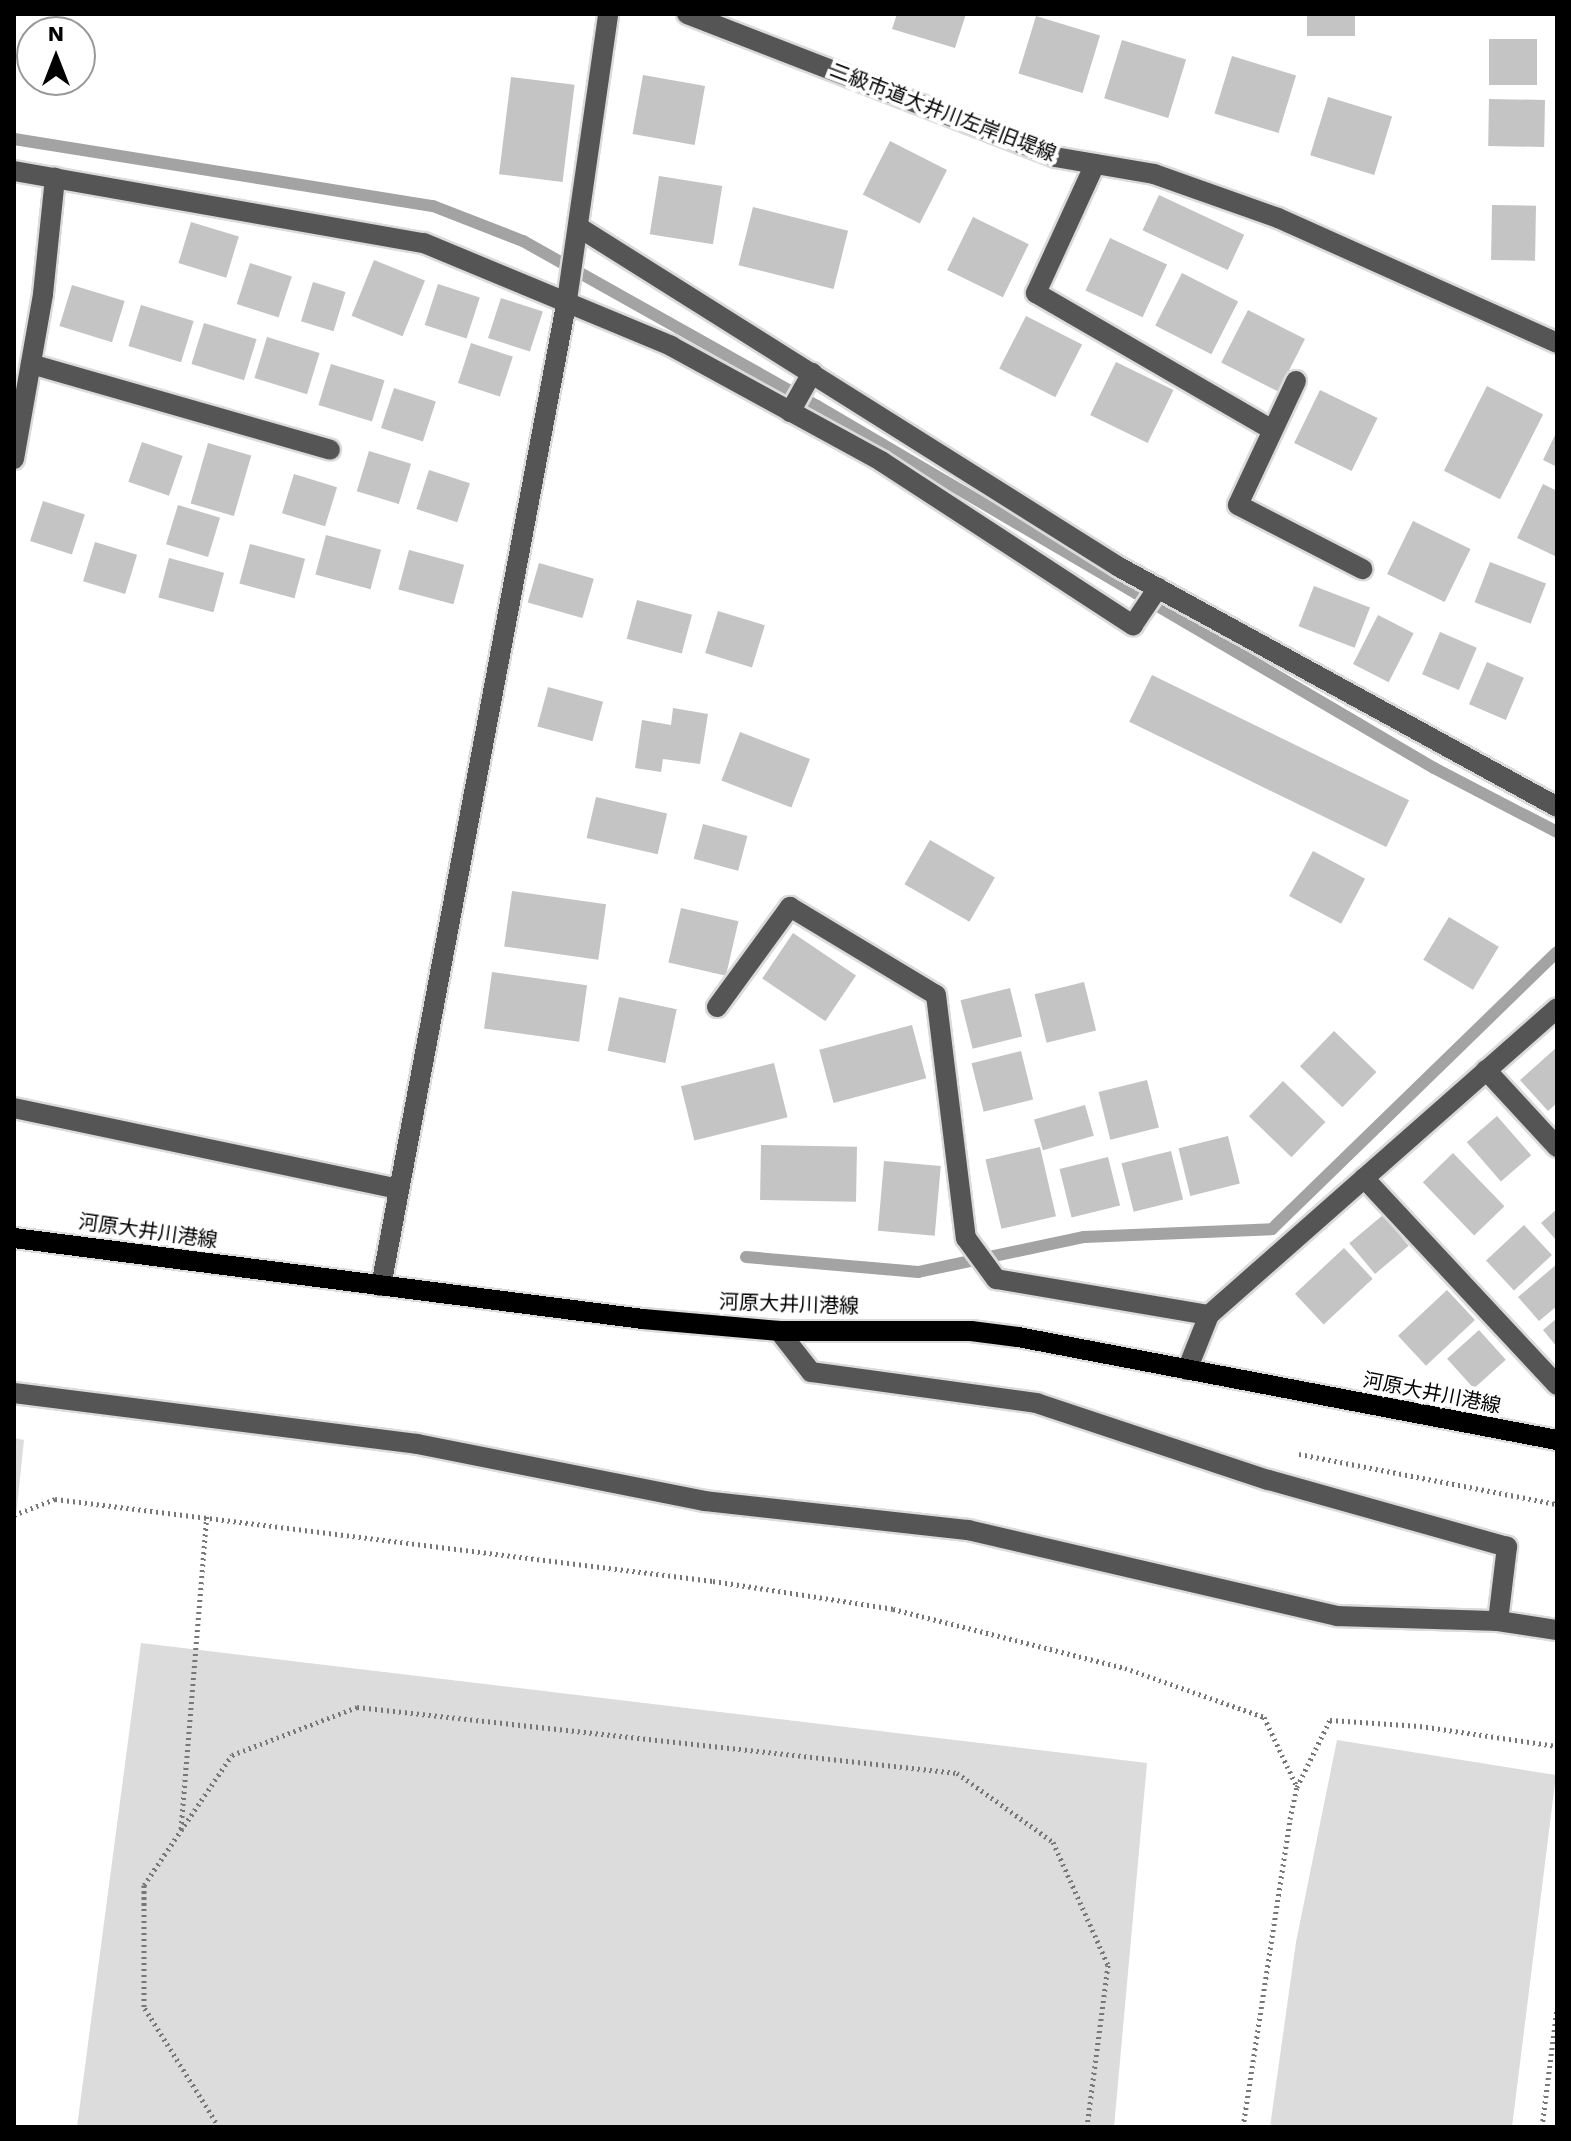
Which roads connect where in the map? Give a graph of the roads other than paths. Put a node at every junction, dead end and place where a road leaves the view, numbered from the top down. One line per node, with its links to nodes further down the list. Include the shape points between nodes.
1 (608, 14): 6 (street)
2 (687, 14): 3 (street, 二級市道大井川左岸旧堤線, via 1055,157)
3 (1095, 164): 8 (street, 二級市道大井川左岸旧堤線, via 1154,174 1278,218); 13 (street, via 1036,293)
4 (14, 171): 5 (street)
5 (55, 178): 7 (street, via 424,243); 9 (street)
6 (579, 233): 7 (street); 10 (street)
7 (567, 300): 12 (street, via 671,346); 25 (street)
8 (1557, 343)
9 (31, 364): 14 (street); 15 (street)
10 (812, 373): 12 (street); 17 (street)
11 (1296, 381): 13 (street)
12 (790, 412): 17 (street, via 881,461 1133,625)
13 (1271, 429): 16 (street, via 1238,505)
14 (330, 450)
15 (14, 459)
16 (1362, 569)
17 (1158, 588): 18 (street)
18 (1557, 807)
19 (717, 1007): 28 (street, via 790,907 936,995 966,1238 996,1279)
20 (1557, 1008): 21 (street)
21 (1486, 1070): 23 (street); 24 (street)
22 (14, 1108): 25 (street)
23 (1557, 1147)
24 (1364, 1178): 28 (street); 31 (street)
25 (398, 1189): 27 (street)
26 (14, 1238): 27 (main road, 河原大井川港線)
27 (381, 1286): 29 (main road, 河原大井川港線)
28 (1209, 1315): 30 (street)
29 (779, 1331): 30 (main road, 河原大井川港線, via 971,1331); 34 (street, via 811,1372 1037,1403 1268,1480 1507,1547)
30 (1187, 1370): 33 (main road, 河原大井川港線)
31 (1557, 1385)
32 (14, 1393): 34 (street, via 417,1444 704,1501 968,1530 1337,1616)
33 (1557, 1440)
34 (1498, 1621): 35 (street)
35 (1557, 1630)

